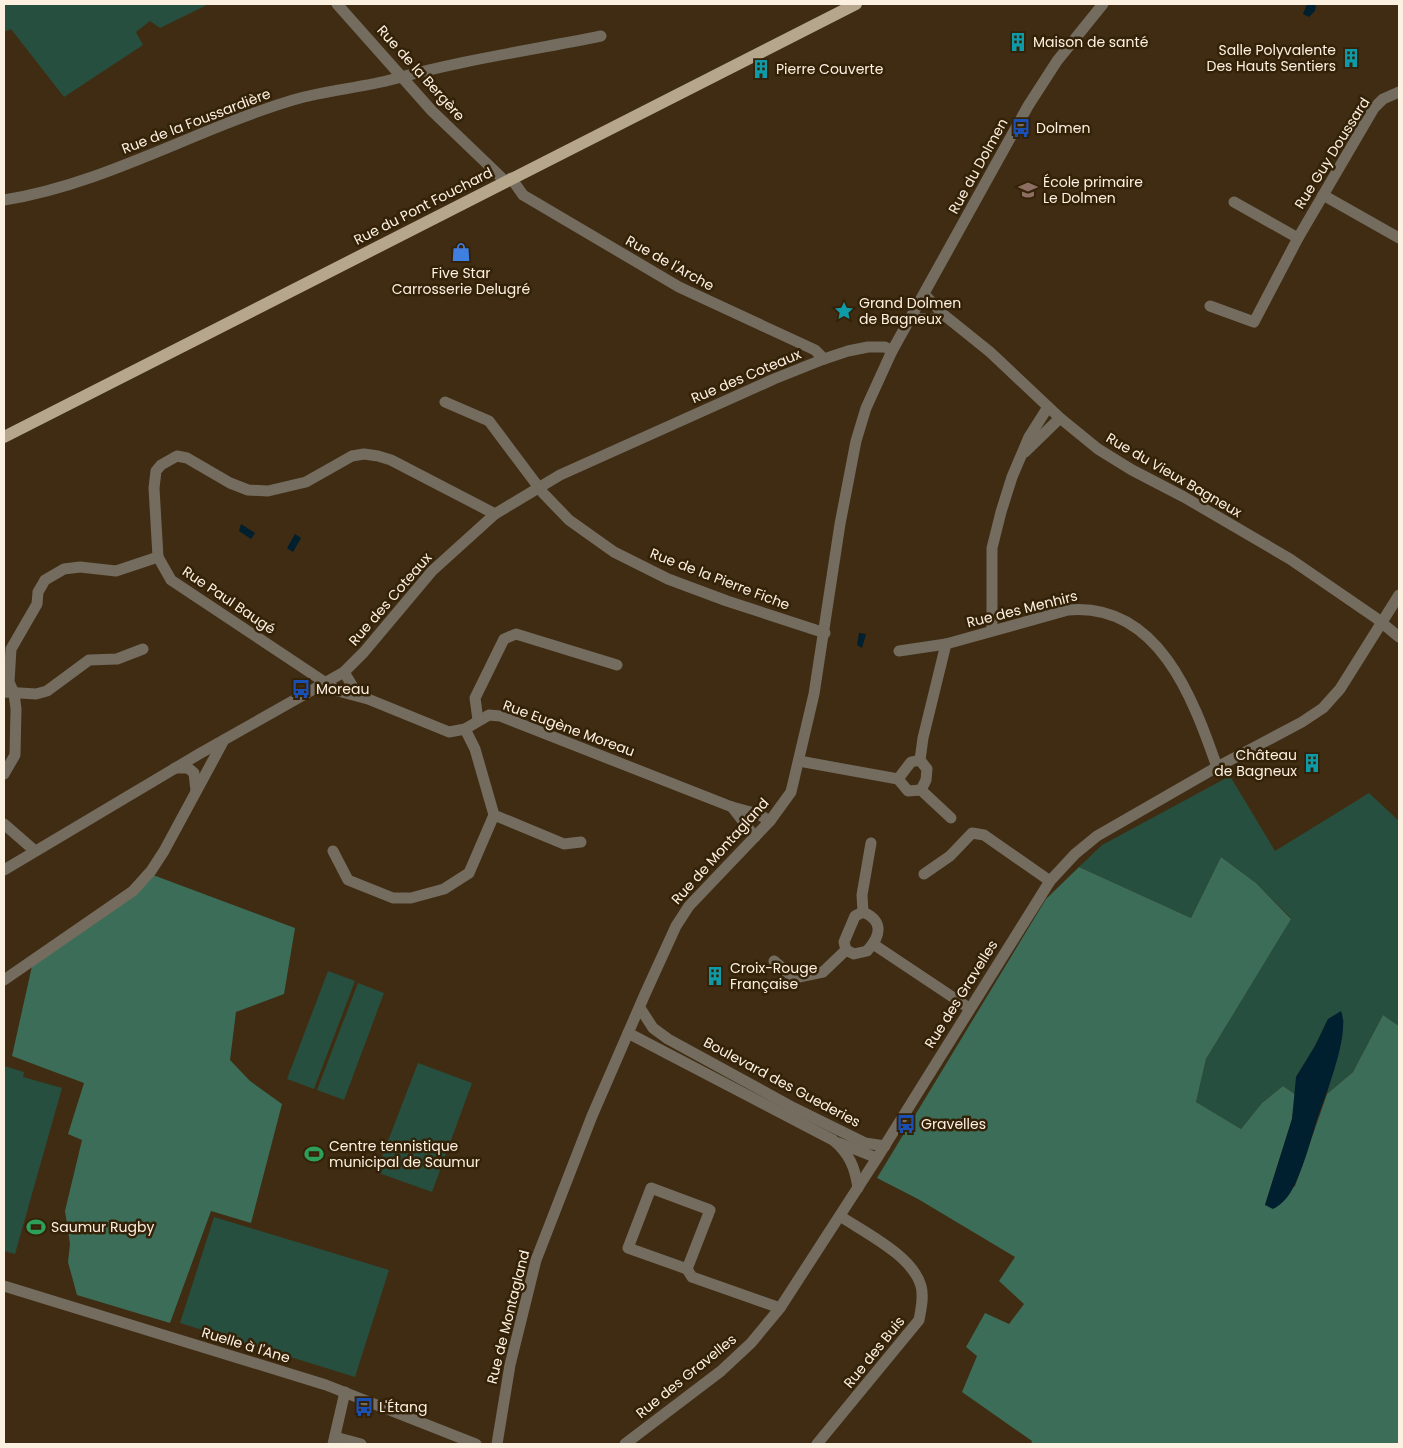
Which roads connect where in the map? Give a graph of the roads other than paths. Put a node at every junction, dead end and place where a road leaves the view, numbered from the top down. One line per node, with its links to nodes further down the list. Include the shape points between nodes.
1 (337, 4): 5 (street, Rue de la Bergère)
2 (856, 4): 7 (main road, Rue du Pont Fouchard)
3 (1103, 4): 13 (street, Rue du Dolmen, via 1056,60)
4 (601, 36): 5 (street, Rue de la Foussardière)
5 (400, 77): 7 (street, Rue de la Bergère, via 432,111); 9 (street, Rue de la Foussardière, via 295,99 80,180)
6 (1399, 92): 8 (street, Rue Guy Doussard, via 1383,99 1374,108)
7 (508, 179): 18 (street, Rue de l'Arche, via 524,195 671,282 815,350); 22 (main road, Rue du Pont Fouchard)
8 (1324, 195): 11 (street, Rue Guy Doussard); 12 (street)
9 (4, 200)
10 (1234, 202): 11 (street)
11 (1298, 238): 14 (street, Rue Guy Doussard, via 1254,322)
12 (1399, 238)
13 (924, 294): 15 (street, Rue du Vieux Bagneux); 16 (street, Rue du Dolmen)
14 (1210, 306)
15 (944, 315): 16 (street, via 930,320); 20 (street, Rue du Vieux Bagneux, via 990,352)
16 (911, 317): 17 (street, Rue du Dolmen)
17 (892, 350): 18 (street, Rue des Coteaux, via 868,347); 30 (street, Rue de Montagland, via 866,408 856,441 840,524)
18 (824, 359): 24 (street, Rue des Coteaux, via 604,454)
19 (445, 402): 24 (street, Rue de la Pierre Fiche, via 489,421)
20 (1048, 407): 21 (street, Rue du Vieux Bagneux); 23 (street, via 1029,437)
21 (1060, 418): 23 (street); 28 (street, Rue du Vieux Bagneux, via 1098,449 1290,559)
22 (4, 437)
23 (1024, 452): 29 (street, via 1012,477 992,548)
24 (539, 488): 25 (street, Rue des Coteaux); 30 (street, Rue de la Pierre Fiche, via 569,520 622,556 710,595)
25 (496, 514): 26 (street, Rue Paul Baugé, via 378,456 352,456 306,482 268,491 239,487 187,458 177,456 161,465 156,472); 36 (street, Rue des Coteaux, via 432,571)
26 (158, 557): 37 (street, Rue Paul Baugé, via 171,580 180,588); 38 (street, via 116,571 64,568 45,580 38,592 37,604 11,649)
27 (1399, 595): 28 (street, Rue des Gravelles)
28 (1381, 623): 31 (street, Rue du Vieux Bagneux); 46 (street, Rue des Gravelles, via 1340,689 1323,708)
29 (992, 630): 32 (street, Rue des Menhirs); 46 (street, Rue des Menhirs, via 1087,608 1104,611 1134,628 1153,641 1187,691 1201,719)
30 (825, 633): 45 (street, Rue de Montagland)
31 (1399, 637)
32 (946, 644): 34 (street, Rue des Menhirs); 44 (street)
33 (143, 649): 38 (street, via 117,659 89,660 47,690 36,694)
34 (899, 651)
35 (617, 665): 40 (street, via 516,634 504,639 475,698)
36 (344, 672): 37 (street, Rue des Coteaux); 39 (street, via 352,687)
37 (328, 683): 39 (street, via 338,691); 42 (street, Rue des Coteaux)
38 (9, 692): 48 (street, via 16,710 15,755)
39 (368, 699): 41 (street, via 449,732)
40 (478, 720): 41 (street, Rue Eugène Moreau); 53 (street, Rue Eugène Moreau, via 489,715 500,716)
41 (465, 729): 54 (street, via 475,749)
42 (224, 740): 43 (street, Rue des Coteaux); 49 (street)
43 (197, 755): 47 (street, Rue des Coteaux); 49 (street, via 203,759); 52 (street)
44 (920, 760): 50 (street, via 911,762); 51 (street, via 927,769)
45 (799, 761): 50 (street); 56 (street, Rue de Montagland, via 790,792)
46 (1217, 766): 65 (street, Rue des Gravelles, via 1097,836)
47 (175, 768): 52 (street, via 188,768 194,773); 61 (street, Rue des Coteaux)
48 (4, 774)
49 (204, 777): 52 (street)
50 (898, 779): 51 (street, via 908,791)
51 (921, 790): 55 (street)
52 (196, 791): 70 (street, via 164,851 133,892)
53 (732, 807): 56 (street, Rue Eugène Moreau, via 758,814); 58 (street)
54 (494, 814): 59 (street, via 564,844); 62 (street, via 469,874 444,889 411,898 393,898 348,880)
55 (951, 818)
56 (770, 822): 58 (street, Rue de Montagland)
57 (4, 824): 61 (street)
58 (755, 837): 71 (street, Rue de Montagland, via 689,906 676,926)
59 (581, 842)
60 (871, 843): 66 (street, via 862,895)
61 (36, 851): 63 (street, Rue des Coteaux)
62 (333, 851)
63 (4, 870)
64 (924, 874): 65 (street, via 950,856 972,832 984,835)
65 (1050, 881): 72 (street, Rue des Gravelles)
66 (863, 912): 67 (street, via 873,916 878,925 878,935); 68 (street, via 855,916 844,942)
67 (873, 944): 68 (street, via 867,951 854,954); 72 (street)
68 (846, 950): 69 (street, via 823,972 794,978)
69 (774, 961)
70 (4, 980)
71 (640, 1008): 73 (street, Rue de Montagland); 74 (street, Boulevard des Guederies, via 653,1028)
72 (969, 1008): 76 (street, Rue des Gravelles)
73 (630, 1028): 74 (street, Boulevard des Guederies); 75 (street, Boulevard des Guederies); 88 (street, Rue de Montagland, via 536,1260 510,1364)
74 (668, 1039): 76 (street, Boulevard des Guederies, via 865,1143)
75 (833, 1140): 77 (street, Boulevard des Guederies); 78 (street, Boulevard des Guederies, via 845,1150 856,1172)
76 (885, 1146): 77 (street, Rue des Gravelles)
77 (877, 1158): 78 (street, Rue des Gravelles)
78 (858, 1188): 79 (street, Rue des Gravelles)
79 (840, 1216): 82 (street, Rue des Gravelles); 91 (street, Rue des Buis, via 908,1262 921,1285 923,1300 919,1320)
80 (687, 1269): 80 (street, via 628,1248 651,1188 710,1210); 82 (street, via 692,1277)
81 (4, 1286): 83 (street, Ruelle à l'Ane)
82 (780, 1308): 84 (street, Rue des Gravelles, via 751,1343 721,1371)
83 (345, 1392): 85 (street); 87 (street, Ruelle à l'Ane)
84 (636, 1435): 89 (street, Rue des Gravelles); 90 (street)
85 (334, 1440): 86 (street)
86 (361, 1444)
87 (476, 1444)
88 (497, 1444)
89 (624, 1444)
90 (646, 1444)
91 (817, 1444)

